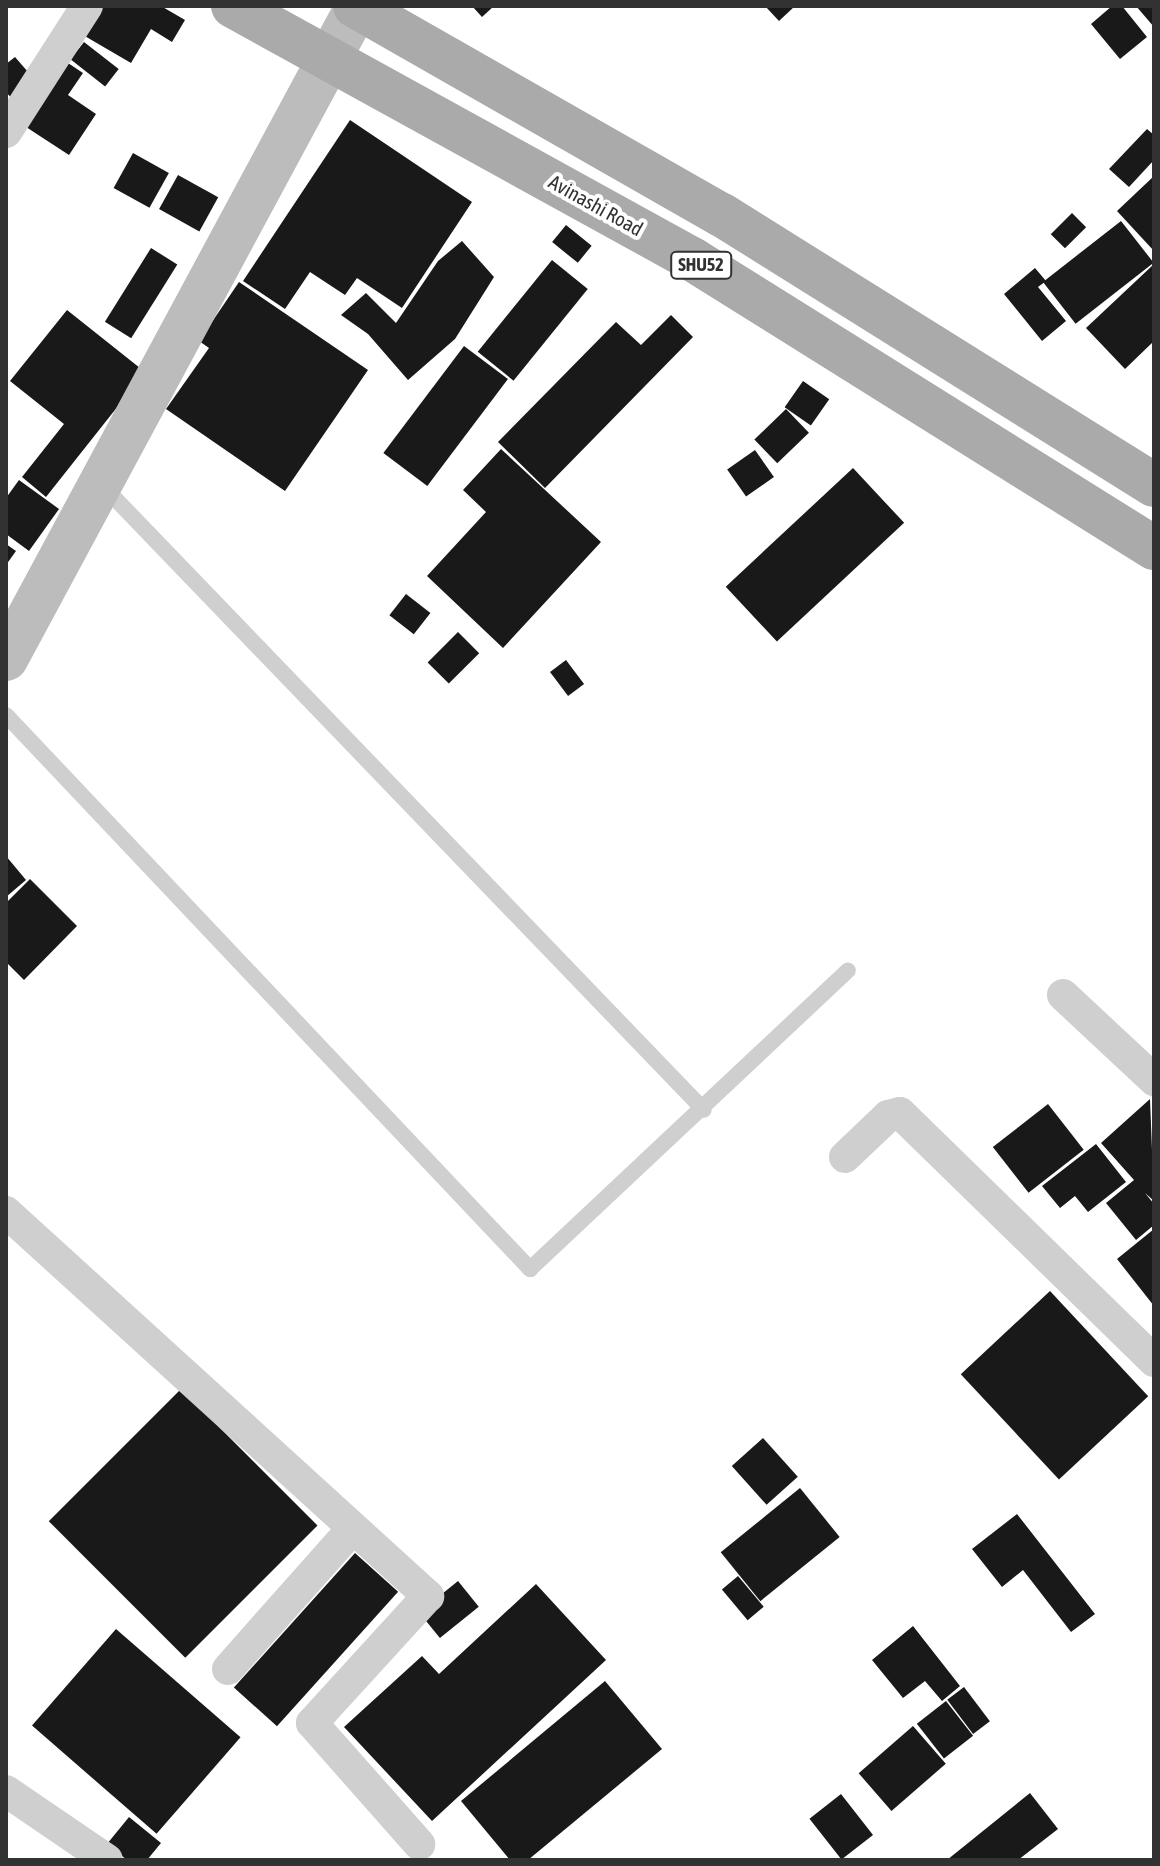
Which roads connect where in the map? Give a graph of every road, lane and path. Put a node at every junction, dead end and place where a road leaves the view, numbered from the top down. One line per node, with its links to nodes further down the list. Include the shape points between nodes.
1 (87, 6): 5 (street)
2 (233, 6): 4 (main road, Avinashi Road / SHU52)
3 (356, 7): 4 (street); 7 (main road, SHU52, via 722,215)
4 (330, 55): 6 (street); 8 (main road, Avinashi Road / SHU52, via 692,259)
5 (6, 132)
6 (99, 482): 9 (street); 14 (lane)
7 (1154, 485)
8 (1154, 548)
9 (6, 659)
10 (6, 715): 14 (lane, via 530,1269)
11 (848, 970): 14 (lane)
12 (1063, 995): 13 (street)
13 (1154, 1080)
14 (704, 1110)
15 (845, 1157): 17 (street, via 888,1116 900,1113)
16 (6, 1212): 18 (street)
17 (1154, 1361)
18 (353, 1528): 19 (street); 21 (street, via 428,1596 312,1723)
19 (228, 1669)
20 (6, 1791): 22 (street)
21 (419, 1844)
22 (107, 1860)

